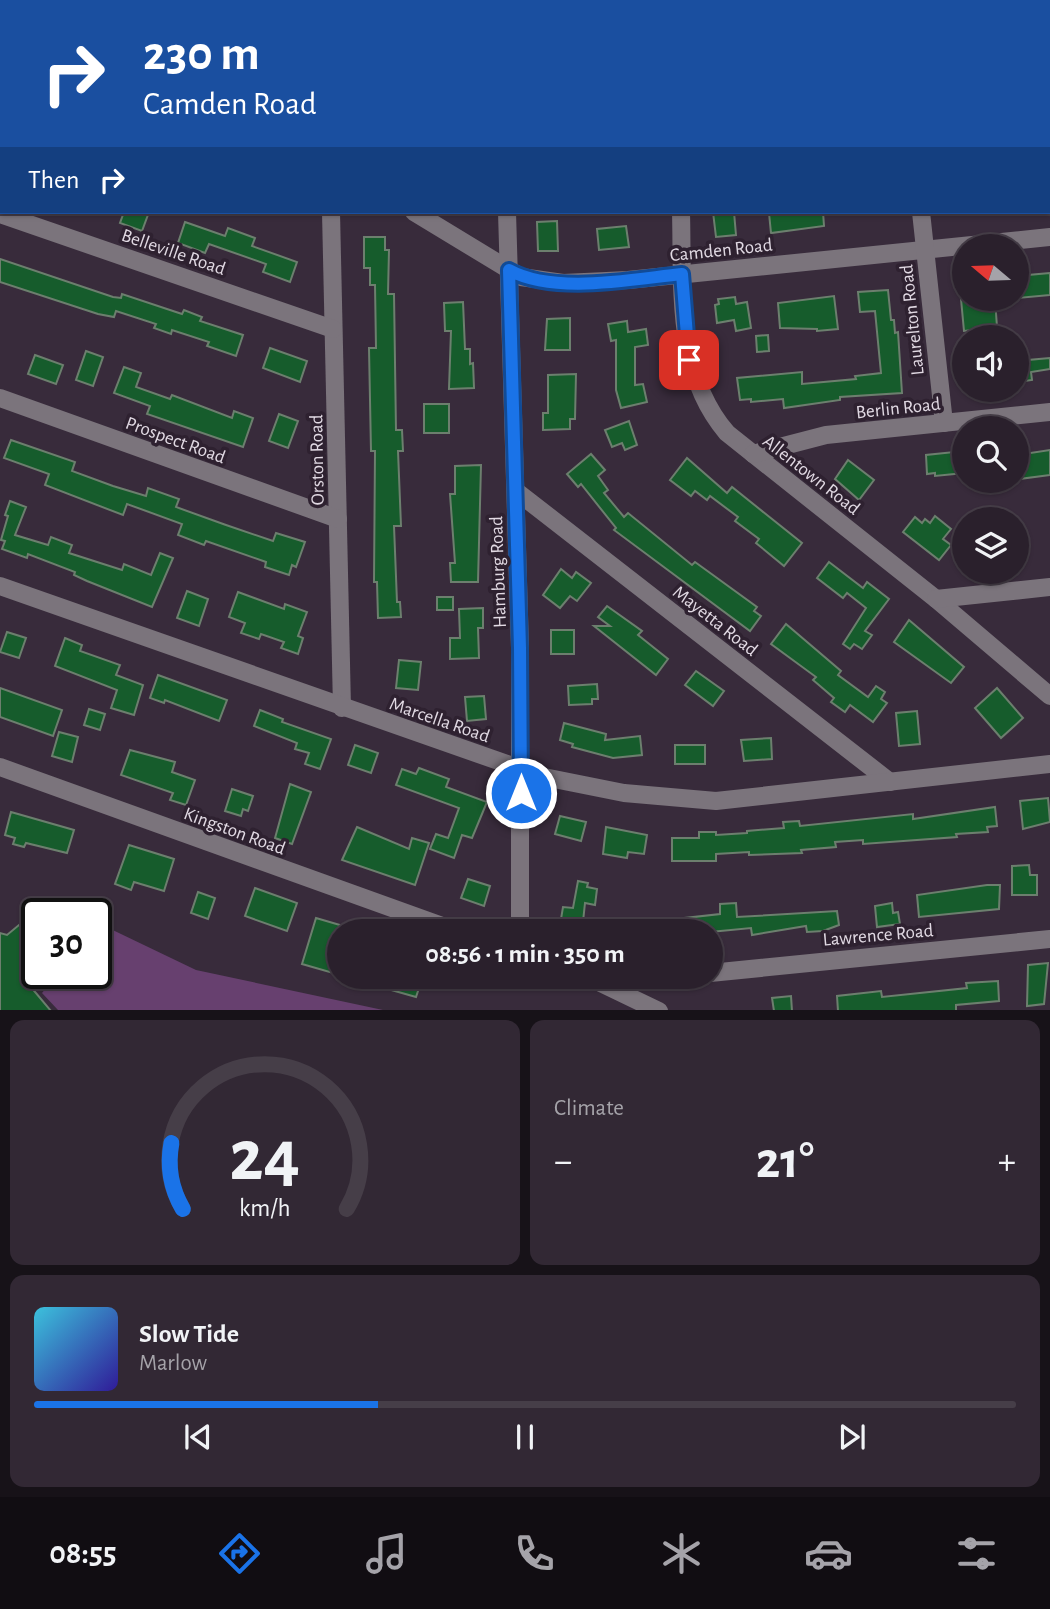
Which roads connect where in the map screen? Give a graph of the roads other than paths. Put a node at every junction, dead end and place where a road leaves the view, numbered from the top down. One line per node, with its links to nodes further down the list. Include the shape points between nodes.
1 (0, 214): 11 (street, Belleville Road)
2 (331, 214): 11 (street, Orston Road)
3 (417, 214): 9 (street, Camden Road)
4 (507, 214): 9 (street, Hamburg Road)
5 (681, 214): 10 (street, Allentown Road)
6 (921, 214): 8 (street, Laurelton Road)
7 (1050, 237): 8 (street, Camden Road)
8 (925, 249): 10 (street, Camden Road); 14 (street, Laurelton Road)
9 (509, 270): 10 (street, Camden Road, via 521,277 563,283); 16 (street, Hamburg Road)
10 (682, 274): 15 (street, Allentown Road, via 694,380 713,417)
11 (333, 329): 17 (street, Orston Road)
12 (0, 398): 17 (street, Prospect Road)
13 (1050, 412): 14 (street, Berlin Road)
14 (944, 423): 15 (street, Berlin Road, via 825,436)
15 (752, 454): 20 (street, Allentown Road)
16 (516, 491): 25 (street, Hamburg Road); 26 (street, Mayetta Road)
17 (338, 519): 22 (street, Orston Road)
18 (0, 586): 22 (street, Marcella Road)
19 (1050, 587): 20 (street)
20 (936, 598): 21 (street, Allentown Road)
21 (1050, 696)
22 (342, 708): 25 (street, Marcella Road)
23 (1050, 764): 26 (street, Marcella Road)
24 (0, 767): 27 (street, Kingston Road)
25 (521, 769): 26 (street, Marcella Road, via 587,788 716,801); 28 (street, Hamburg Road)
26 (890, 782)
27 (423, 919)
28 (520, 919)
29 (1050, 939): 30 (street, Lawrence Road)
30 (723, 972)
31 (616, 989): 32 (street)
32 (659, 1010)

